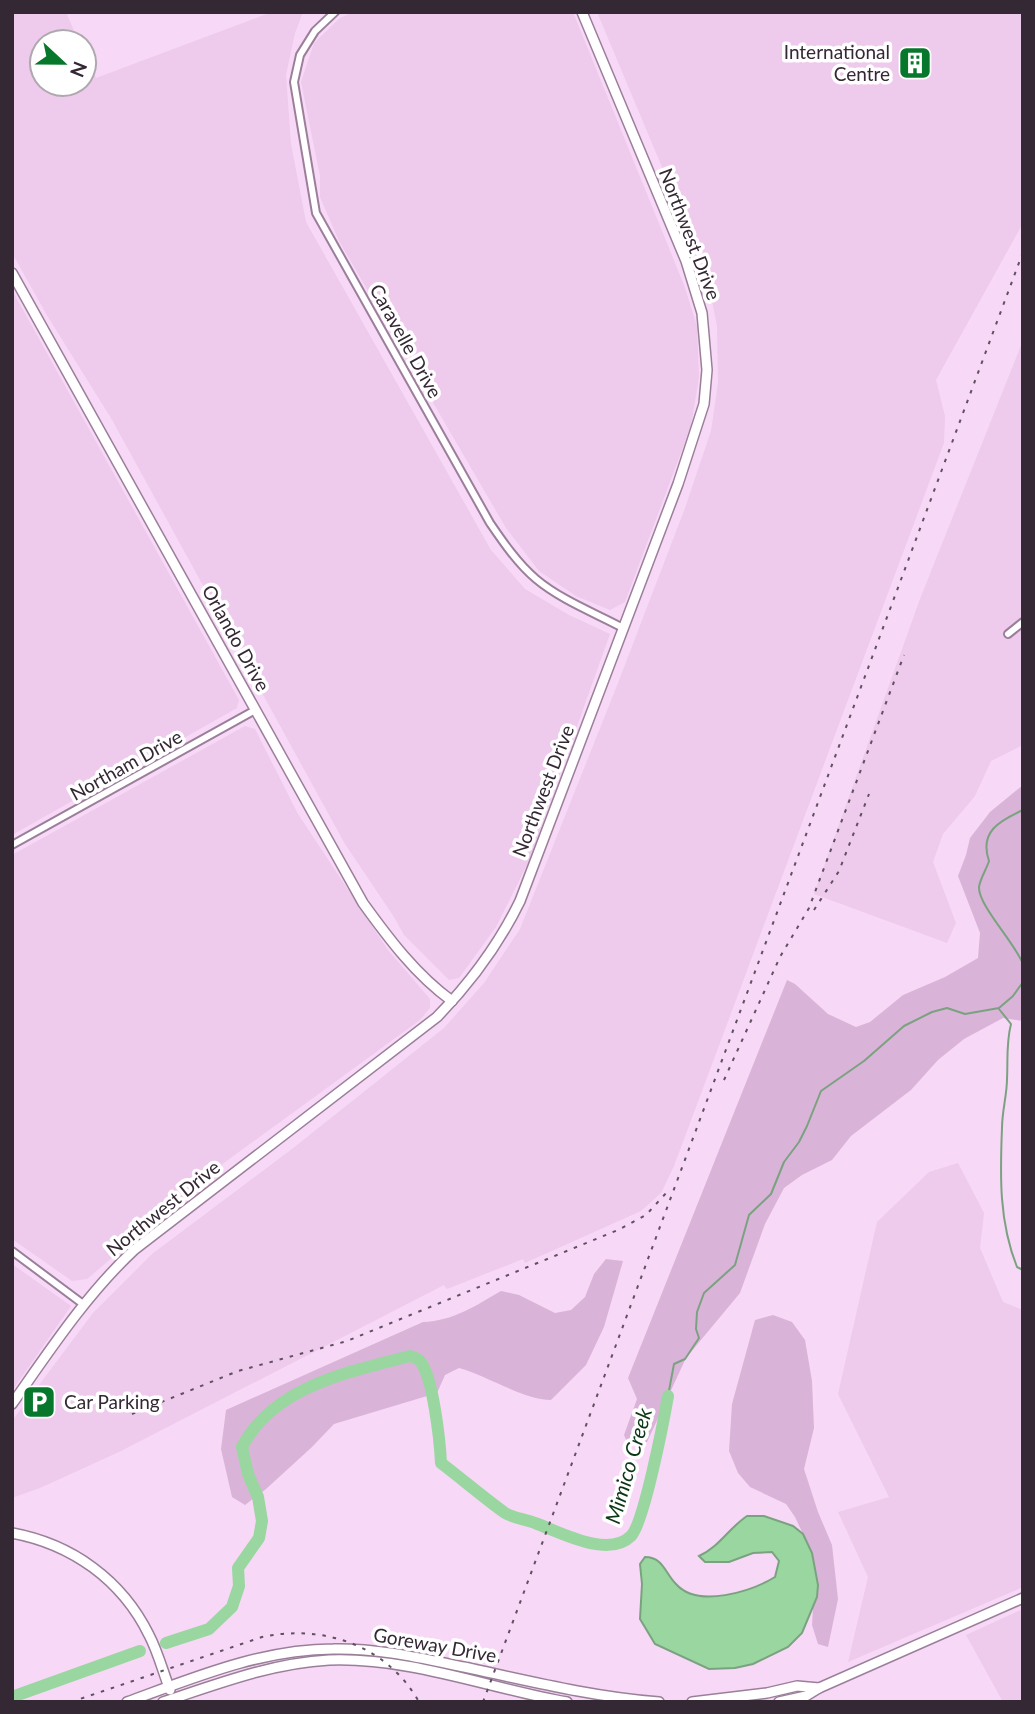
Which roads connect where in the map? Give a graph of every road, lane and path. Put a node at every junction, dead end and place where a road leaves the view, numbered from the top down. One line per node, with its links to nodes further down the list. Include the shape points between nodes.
1 (335, 12): 5 (street, Caravelle Drive, via 300,55 294,82 316,213 504,544 536,579)
2 (582, 12): 5 (street, Northwest Drive, via 686,261 702,313 706,347 704,404 695,436)
3 (12, 274): 7 (street, Orlando Drive)
4 (1023, 622): 6 (street)
5 (623, 628): 9 (street, Northwest Drive, via 520,901 491,952)
6 (1008, 634)
7 (255, 710): 8 (street, Northam Drive); 9 (street, Orlando Drive, via 363,903 406,958)
8 (12, 845)
9 (452, 1001): 11 (street, Northwest Drive, via 134,1250)
10 (12, 1251): 11 (street)
11 (83, 1304): 12 (street, Northwest Drive)
12 (12, 1404)
13 (12, 1533): 15 (street, via 66,1549 113,1584 150,1636)
14 (1023, 1598): 16 (street)
15 (169, 1687): 17 (street); 18 (street, Goreway Drive); 20 (street, Goreway Drive, via 272,1655 383,1650 594,1695)
16 (818, 1688): 21 (street, via 806,1685); 22 (street)
17 (168, 1700): 19 (street, Goreway Drive, via 271,1669 329,1660 382,1662)
18 (127, 1702)
19 (567, 1702)
20 (659, 1702)
21 (692, 1702)
22 (779, 1702)

